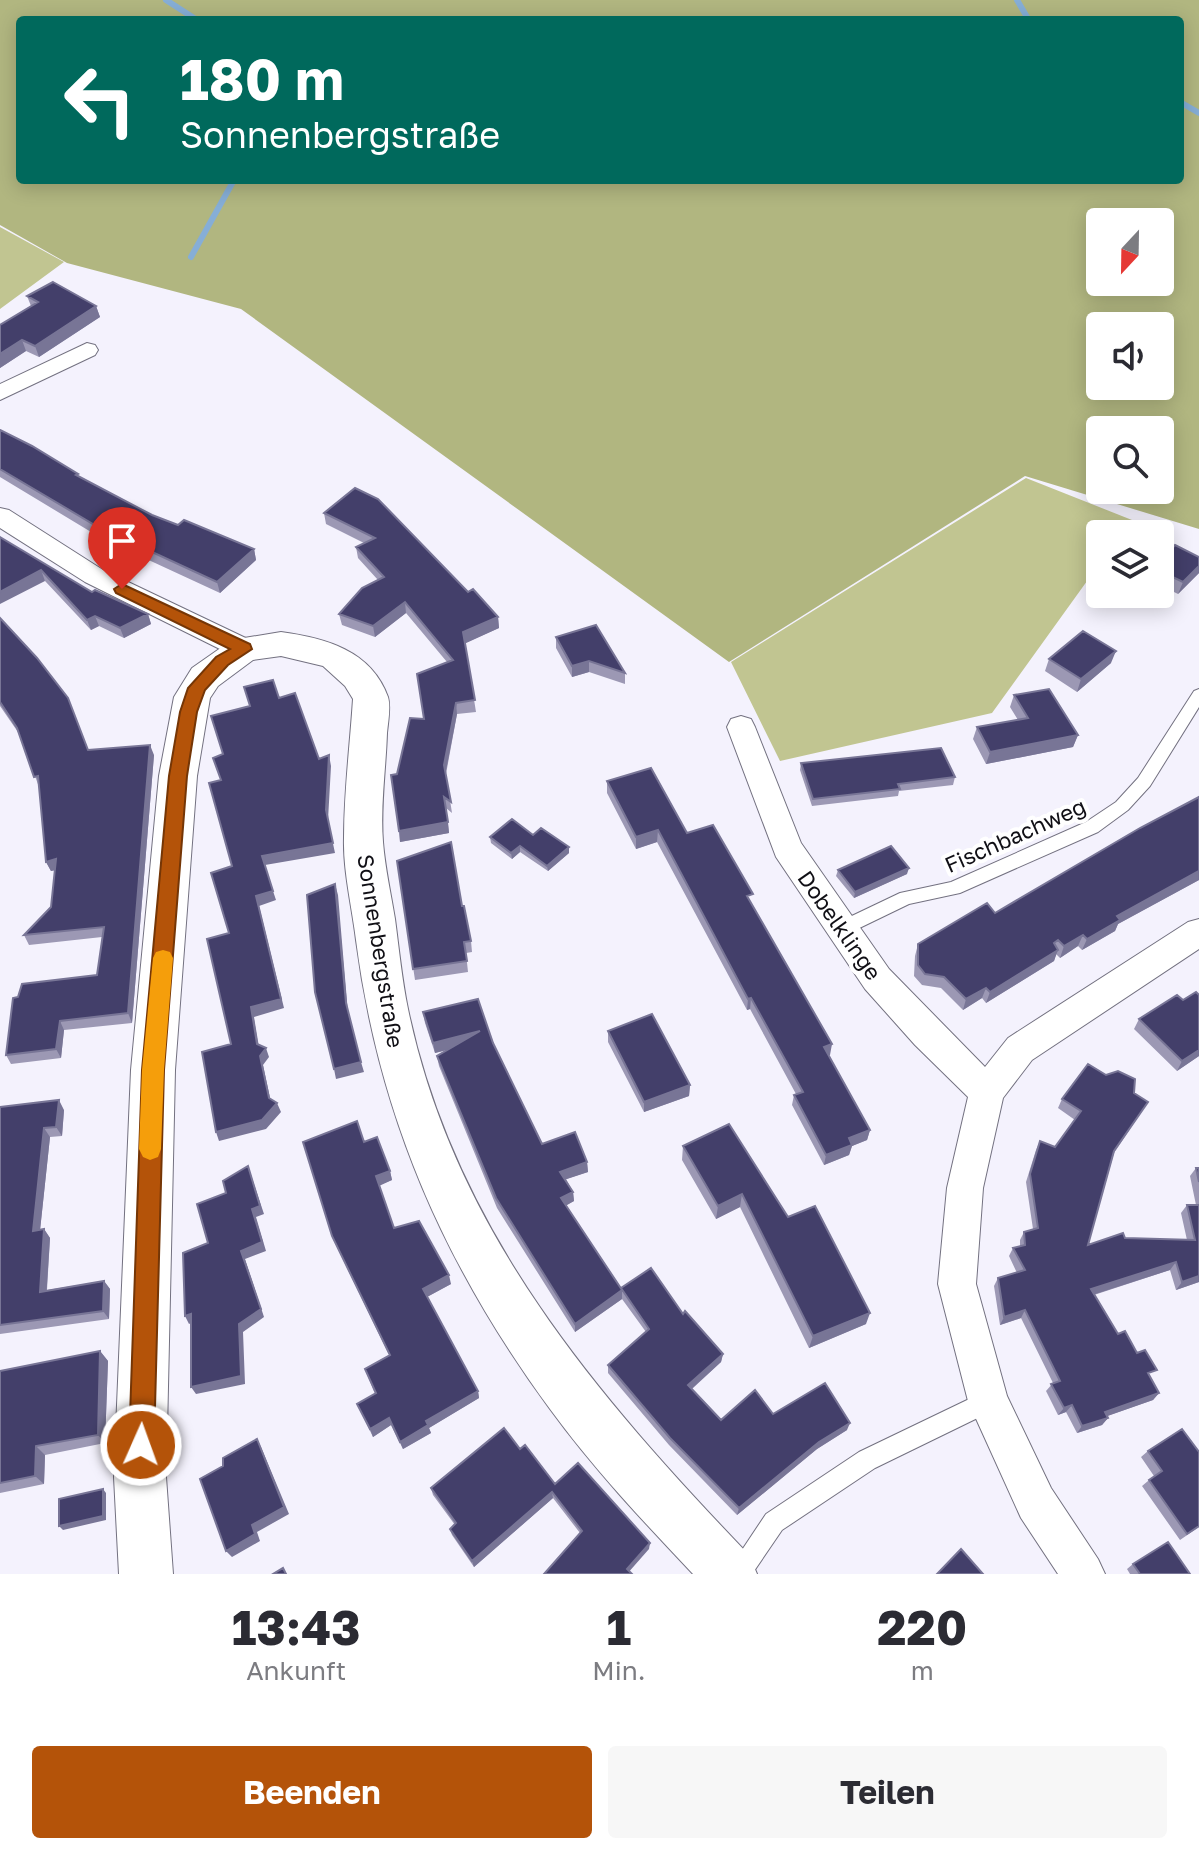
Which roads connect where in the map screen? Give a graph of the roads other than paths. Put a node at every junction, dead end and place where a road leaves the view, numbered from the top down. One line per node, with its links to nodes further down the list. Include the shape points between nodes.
1 (87, 350): 2 (street)
2 (0, 393)
3 (0, 516): 4 (street, via 94,576)
4 (244, 649): 11 (street, via 222,661 197,688 178,776 153,1070 140,1477); 12 (street, Sonnenbergstraße, via 281,644 322,652 345,665 366,689 372,711 363,840 387,1010 417,1119 442,1182 476,1250 570,1394)
5 (1199, 695): 7 (lane, Fischbachweg, via 1144,782 1092,827 954,888 906,898)
6 (741, 727): 7 (street, Dobelklinge, via 787,848)
7 (841, 929): 9 (street, Dobelklinge, via 887,990)
8 (1199, 932): 9 (street, via 1020,1049)
9 (987, 1092): 10 (street, via 965,1188 957,1284)
10 (988, 1401): 13 (lane, via 867,1460 774,1522); 14 (street, via 1036,1503)
11 (146, 1574)
12 (730, 1574)
13 (738, 1574)
14 (1083, 1574)

